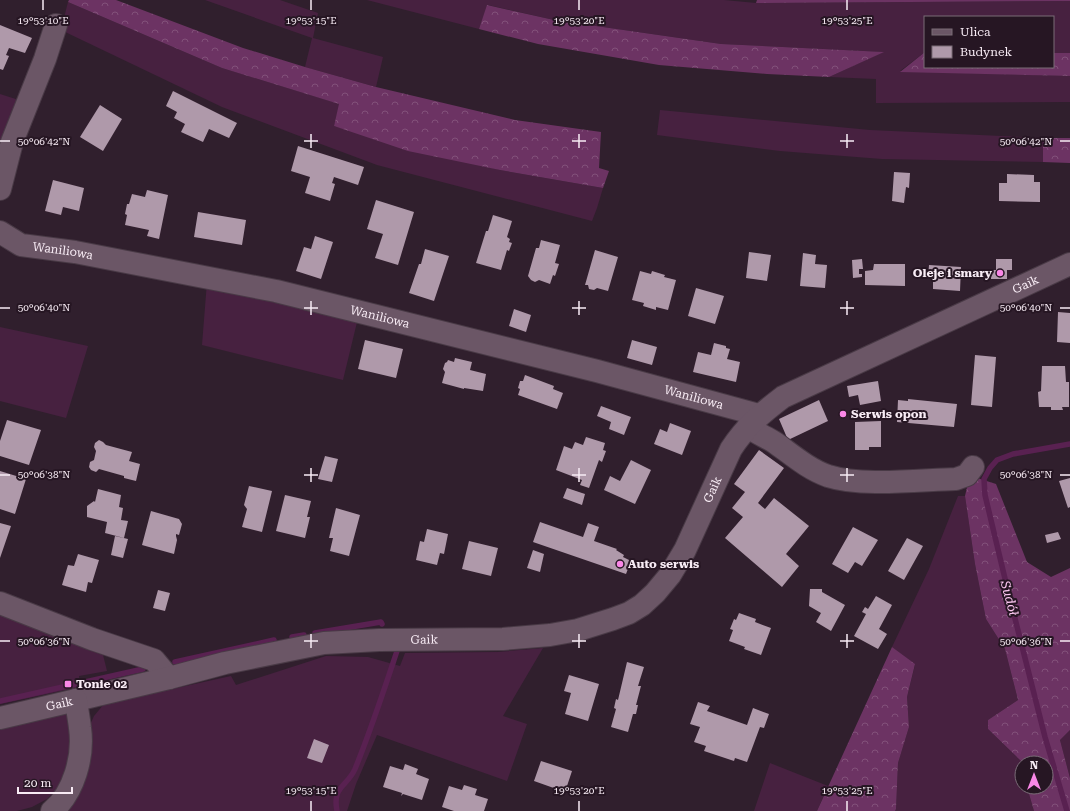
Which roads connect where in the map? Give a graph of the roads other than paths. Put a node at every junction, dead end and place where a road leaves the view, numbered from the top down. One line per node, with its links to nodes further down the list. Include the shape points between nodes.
1 (56, 25): 2 (street, via 12,142)
2 (0, 189)
3 (0, 232): 5 (street, Waniliowa, via 21,245 75,252 276,292 597,371)
4 (1070, 264): 5 (street, Gaik, via 783,397)
5 (753, 421): 6 (street, via 773,441 828,476 880,482 956,479 967,475); 8 (street, Gaik, via 731,449 685,550 670,575 642,605 613,620 550,635 503,639 324,643 225,663)
6 (973, 467)
7 (0, 603): 8 (street, via 154,660)
8 (169, 678): 9 (street, Gaik)
9 (76, 700): 10 (street, Gaik); 11 (street, via 81,729 79,760 66,797)
10 (0, 718)
11 (52, 811)

